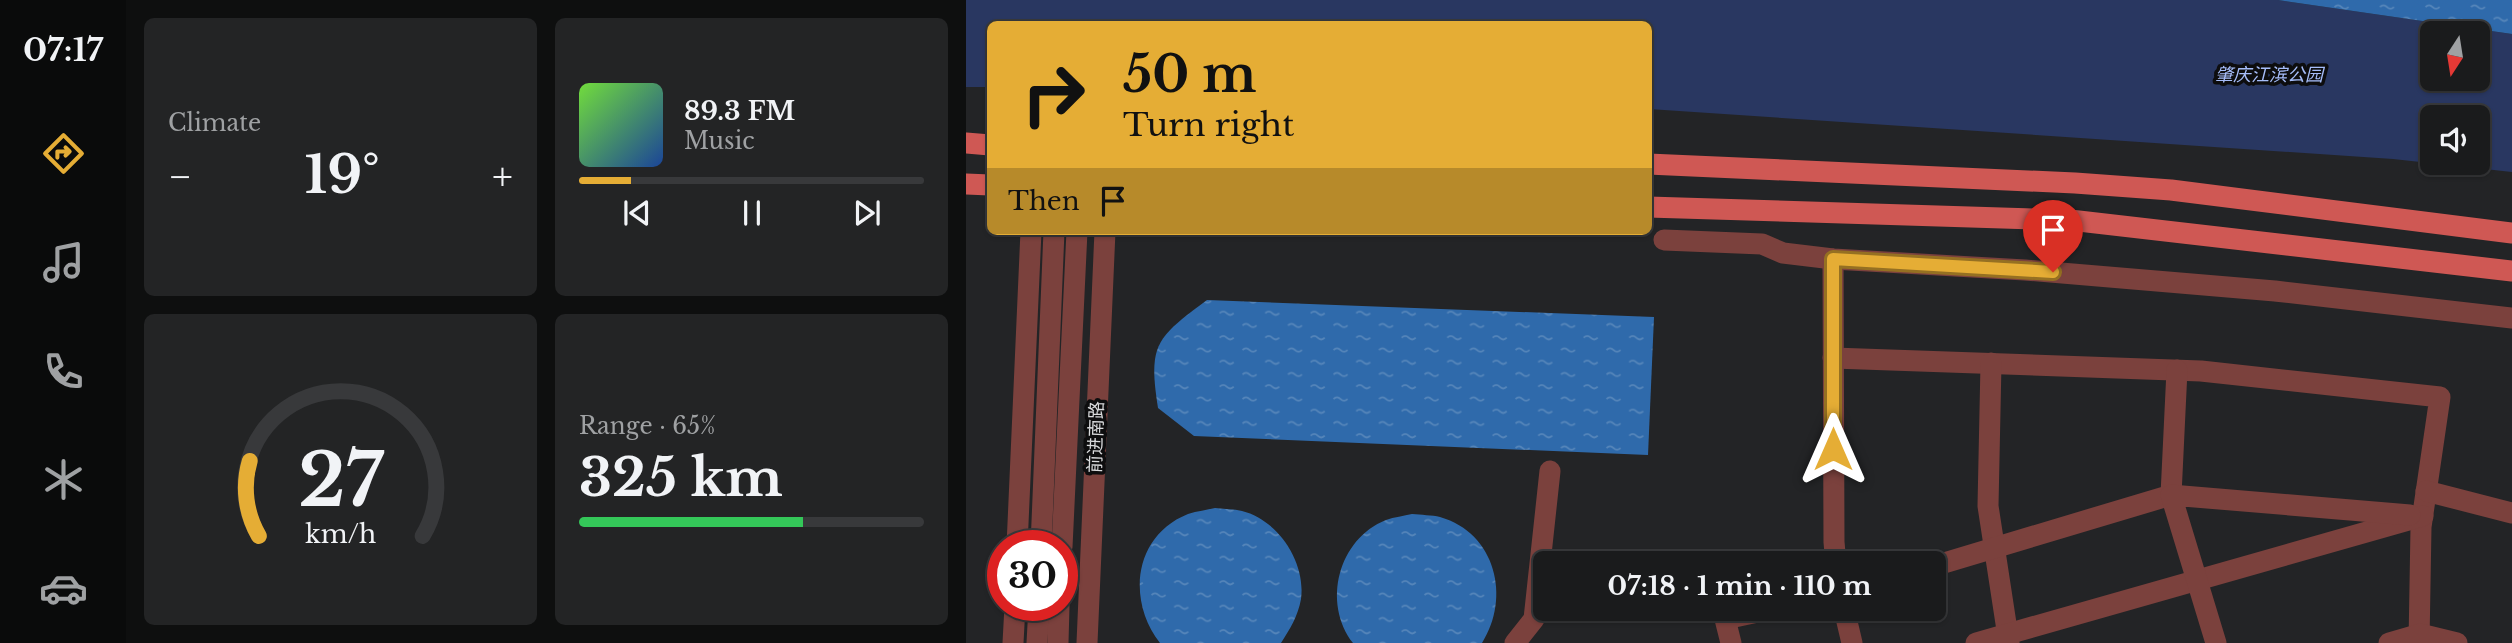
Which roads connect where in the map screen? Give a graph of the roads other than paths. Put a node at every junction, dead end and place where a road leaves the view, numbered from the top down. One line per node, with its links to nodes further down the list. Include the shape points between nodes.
1 (966, 143): 2 (main road)
2 (987, 145)
3 (1652, 164): 7 (main road, via 2102,185)
4 (966, 184): 5 (main road)
5 (987, 185)
6 (1652, 207): 14 (main road, via 2070,220)
7 (2512, 233)
8 (1031, 235): 24 (street)
9 (1054, 235): 25 (street)
10 (1077, 235): 26 (street, 前进南路)
11 (1105, 235): 42 (street, 前进南路)
12 (1664, 240): 13 (street, via 1762,244 1782,259)
13 (1833, 259): 15 (street, via 2247,289); 16 (street)
14 (2512, 271)
15 (2512, 318)
16 (1833, 358): 17 (street); 28 (street)
17 (1991, 363): 18 (street); 27 (street, via 1988,506)
18 (2177, 370): 20 (street, via 2440,397); 21 (street)
19 (1550, 471): 43 (street, via 1534,619)
20 (2426, 491): 22 (street); 23 (street)
21 (2171, 495): 23 (street); 27 (street); 30 (street)
22 (2512, 513)
23 (2423, 516): 30 (street); 37 (street)
24 (1018, 530)
25 (1042, 530)
26 (1063, 530)
27 (1995, 547): 29 (street); 36 (street)
28 (1836, 551)
29 (1946, 562)
30 (2197, 581): 36 (street); 46 (street)
31 (1014, 621): 39 (street)
32 (1038, 621): 40 (street)
33 (1059, 621): 41 (street)
34 (1725, 621): 44 (street)
35 (1845, 621): 38 (street)
36 (2008, 638): 45 (street)
37 (2420, 638): 47 (street); 48 (street)
38 (1847, 642)
39 (1013, 643)
40 (1037, 643)
41 (1058, 643)
42 (1087, 643)
43 (1515, 643)
44 (1731, 643)
45 (1976, 643)
46 (2216, 643)
47 (2389, 643)
48 (2457, 643)

